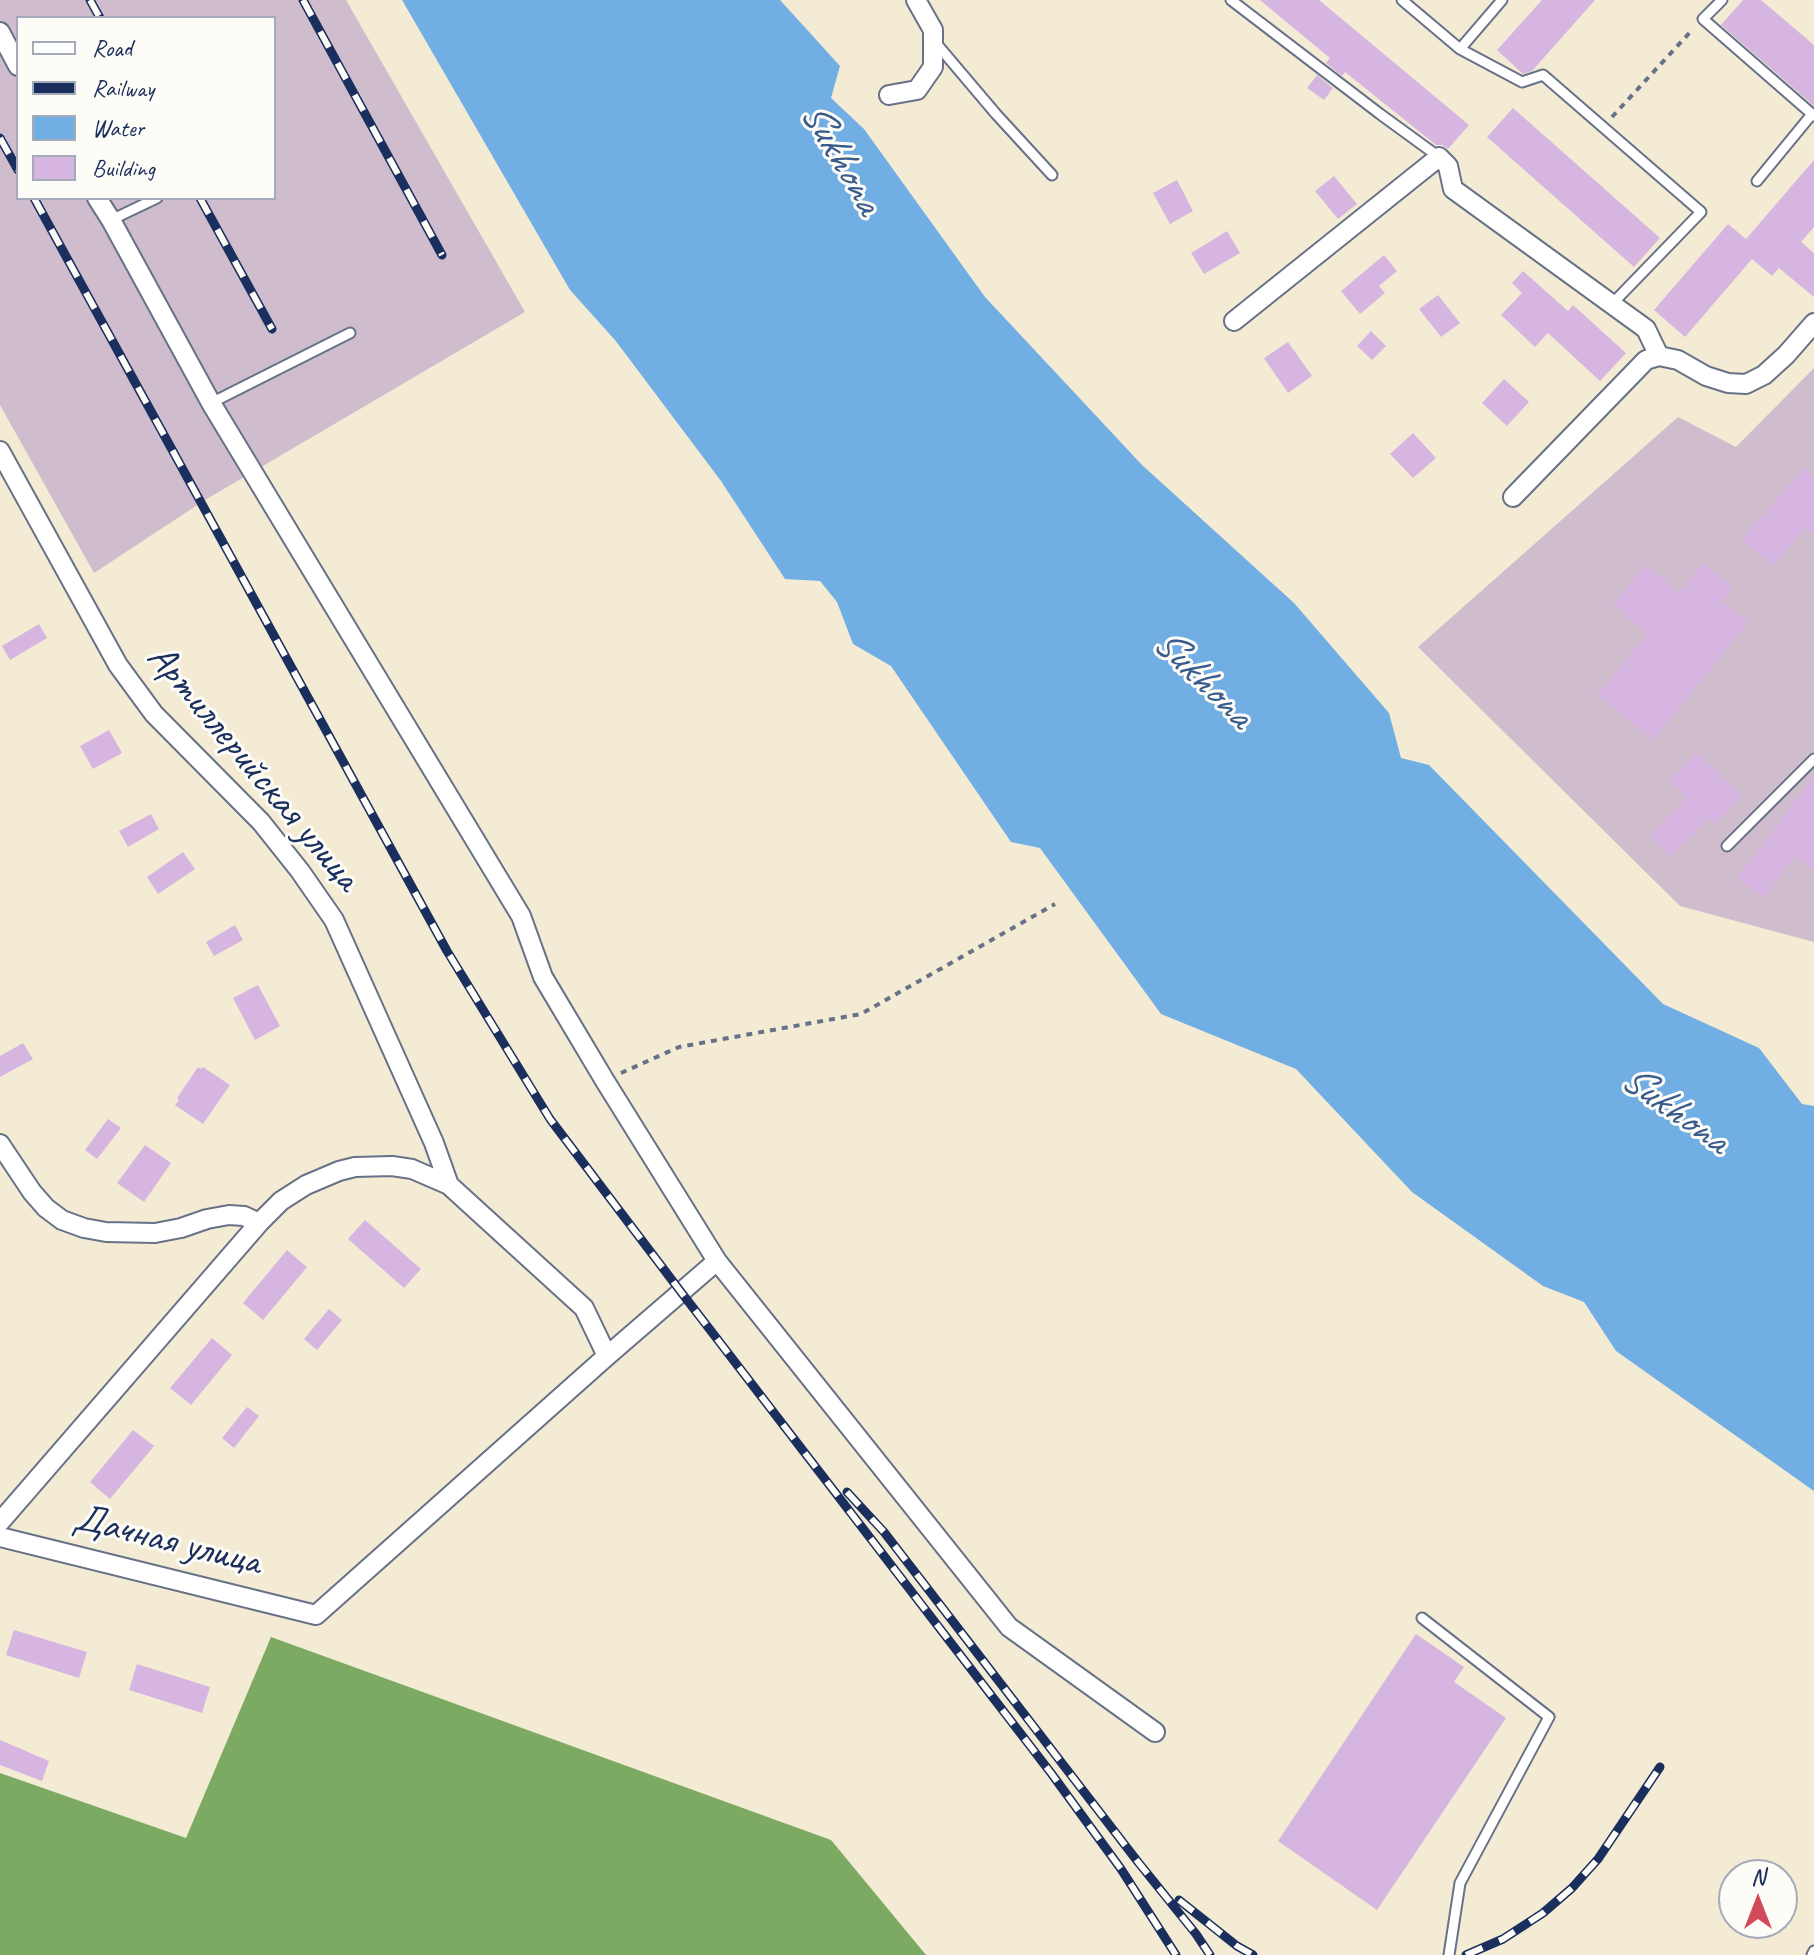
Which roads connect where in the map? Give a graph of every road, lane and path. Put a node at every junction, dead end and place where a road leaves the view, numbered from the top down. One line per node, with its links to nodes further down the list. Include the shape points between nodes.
1 (916, 0): 8 (street)
2 (1231, 0): 14 (lane)
3 (1402, 0): 9 (lane)
4 (1502, 0): 9 (lane)
5 (1722, 0): 6 (lane)
6 (1703, 19): 12 (lane); 13 (path)
7 (0, 32): 10 (street)
8 (933, 39): 11 (street, via 933,67 917,90); 15 (lane)
9 (1460, 49): 13 (lane, via 1522,82 1543,75)
10 (16, 62)
11 (889, 95)
12 (1813, 115): 16 (lane)
13 (1603, 128): 20 (lane, via 1701,212)
14 (1439, 157): 20 (street, via 1448,166 1453,189); 21 (street)
15 (1052, 175)
16 (1757, 181)
17 (98, 200): 19 (street)
18 (153, 200): 19 (lane)
19 (111, 220): 25 (street)
20 (1612, 304): 24 (street, via 1646,329)
21 (1234, 321)
22 (1814, 323): 24 (street, via 1764,375 1746,384 1706,376)
23 (350, 333): 25 (lane)
24 (1659, 356): 27 (street, via 1646,360)
25 (211, 403): 31 (street, via 521,916 543,977)
26 (0, 451): 33 (street, Артиллерийская улица, via 118,665 154,714 261,822 334,920)
27 (1513, 497)
28 (1814, 759): 29 (lane)
29 (1727, 846)
30 (1055, 904): 31 (path, via 861,1014 679,1047)
31 (605, 1081): 35 (street)
32 (0, 1144): 34 (street, via 46,1208 84,1228 155,1233 229,1215)
33 (449, 1185): 34 (street, Артиллерийская улица, via 412,1169 355,1167 306,1185); 36 (street, Артиллерийская улица, via 584,1308)
34 (259, 1223): 37 (street, Артиллерийская улица)
35 (717, 1261): 36 (street); 40 (street, via 1009,1627)
36 (607, 1356): 38 (street, Дачная улица, via 316,1615)
37 (0, 1522)
38 (0, 1537)
39 (1422, 1618): 41 (lane, via 1549,1717 1460,1883)
40 (1155, 1732)
41 (1449, 1955)

